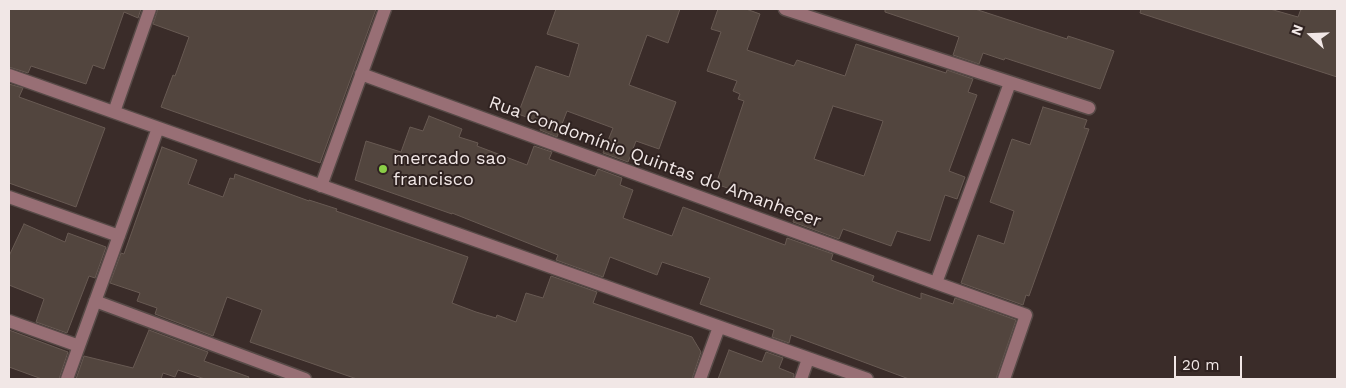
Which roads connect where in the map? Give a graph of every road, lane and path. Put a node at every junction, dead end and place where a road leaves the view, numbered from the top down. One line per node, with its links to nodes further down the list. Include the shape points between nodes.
1 (150, 9): 8 (street)
2 (385, 9): 4 (street)
3 (785, 9): 6 (street)
4 (361, 74): 10 (street); 13 (street, Rua Condomínio Quintas do Amanhecer)
5 (9, 75): 8 (street)
6 (1010, 83): 7 (street); 13 (street)
7 (1089, 108)
8 (114, 112): 9 (street)
9 (158, 128): 10 (street); 12 (street)
10 (321, 186): 16 (street)
11 (9, 197): 12 (street)
12 (119, 236): 14 (street)
13 (936, 283): 24 (street, Rua Condomínio Quintas do Amanhecer, via 1026,315)
14 (95, 301): 17 (street); 20 (street)
15 (9, 321): 17 (street)
16 (718, 327): 18 (street); 21 (street)
17 (79, 346): 19 (street)
18 (808, 358): 22 (street); 23 (street)
19 (67, 379)
20 (304, 379)
21 (700, 379)
22 (801, 379)
23 (867, 379)
24 (1004, 379)

